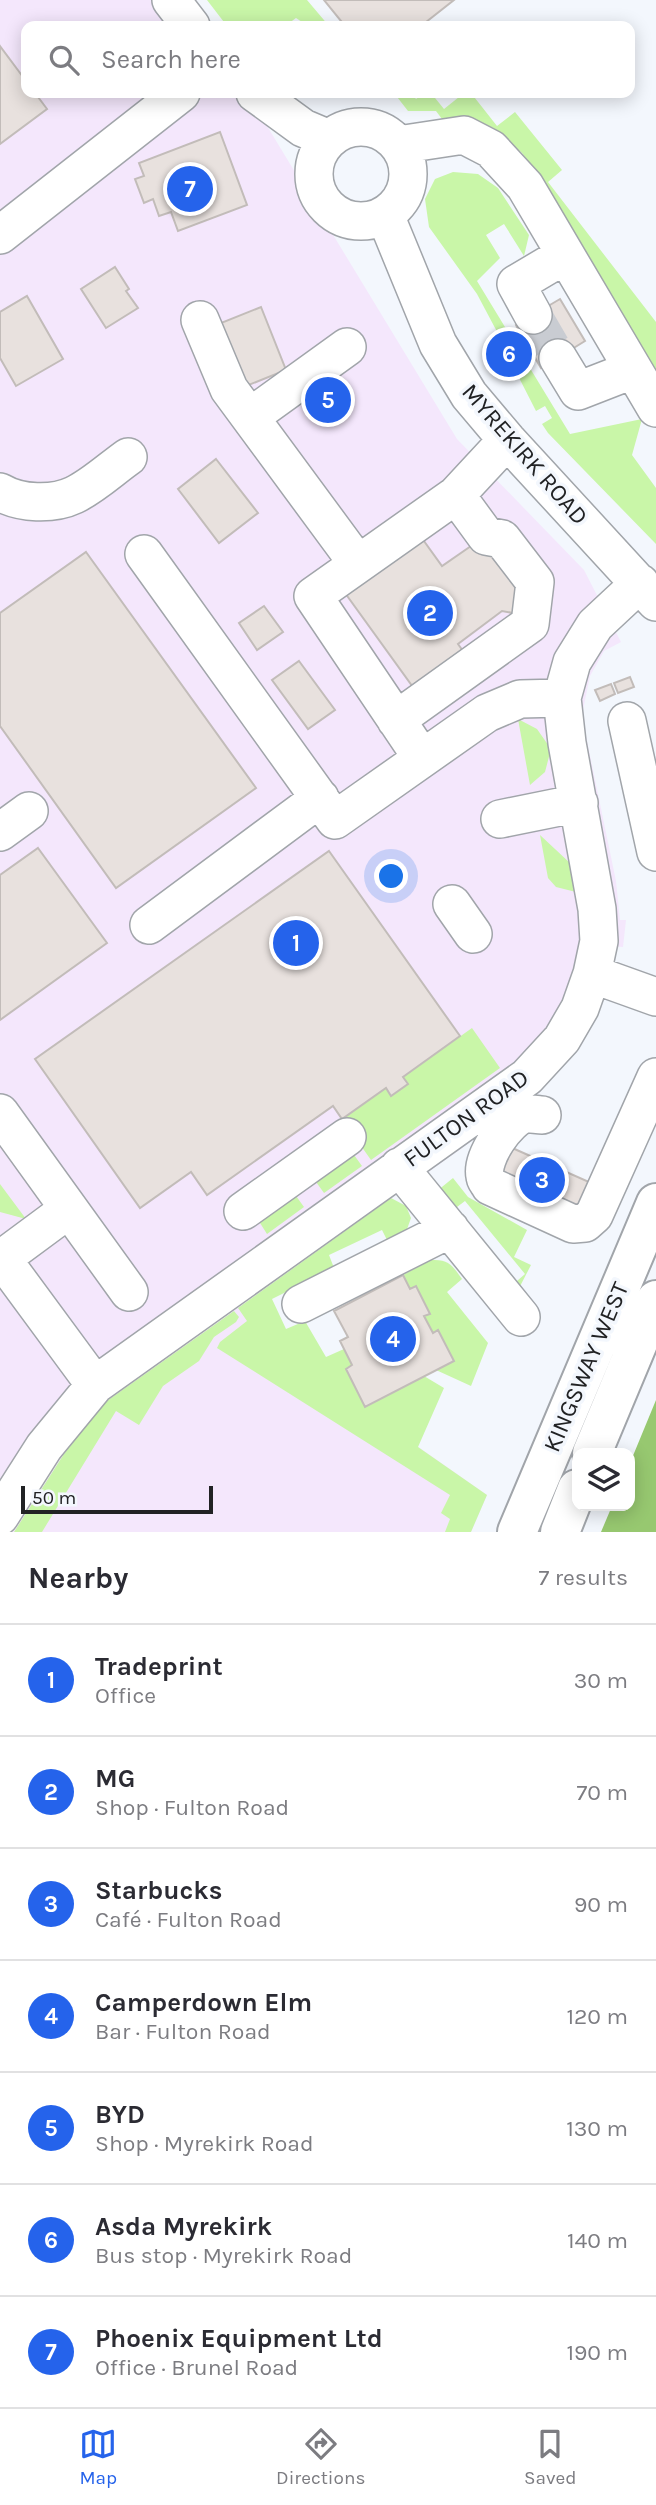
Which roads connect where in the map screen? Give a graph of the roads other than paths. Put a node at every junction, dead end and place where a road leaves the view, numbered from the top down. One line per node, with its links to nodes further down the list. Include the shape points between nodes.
1 (171, 0): 2 (street)
2 (187, 21)
3 (175, 98): 8 (street)
4 (263, 98): 5 (street, via 303,128)
5 (329, 139): 6 (street, via 342,130 373,128); 7 (street, via 313,170 323,203 345,219 372,220)
6 (398, 145): 7 (street, via 408,175 397,205); 9 (street, via 464,135 491,149 525,186)
7 (385, 215): 17 (street, MYREKIRK ROAD, via 438,344 468,395)
8 (0, 235)
9 (565, 255): 10 (street, via 516,284); 14 (street)
10 (533, 315)
11 (200, 320): 16 (street, via 229,389)
12 (347, 347): 16 (street)
13 (558, 358): 14 (street, via 578,391)
14 (632, 370): 15 (street)
15 (656, 408)
16 (250, 417): 22 (street)
17 (507, 440): 20 (street); 23 (street, MYREKIRK ROAD)
18 (128, 457): 19 (street, via 74,495 44,502)
19 (0, 492)
20 (456, 495): 22 (street); 25 (street, via 486,537 502,539 535,582 530,624)
21 (144, 554): 28 (street)
22 (358, 564): 25 (street, via 313,596)
23 (648, 592): 24 (street, FULTON ROAD, via 595,625 572,662)
24 (562, 698): 27 (street, via 520,699 487,713); 29 (street, FULTON ROAD)
25 (396, 720): 27 (street)
26 (627, 721): 31 (street)
27 (422, 758): 28 (street, via 335,820)
28 (320, 798): 33 (street)
29 (579, 803): 30 (street); 35 (street, FULTON ROAD, via 597,909)
30 (500, 819)
31 (656, 852)
32 (452, 904): 34 (street)
33 (149, 925)
34 (473, 934)
35 (592, 974): 36 (street); 41 (street, FULTON ROAD, via 562,1040 527,1077)
36 (656, 997)
37 (656, 1077): 39 (street, via 594,1215 585,1223 573,1224 490,1186 485,1176 500,1134 525,1114)
38 (0, 1113): 44 (street)
39 (542, 1115)
40 (347, 1137): 42 (street)
41 (399, 1167): 46 (street, FULTON ROAD); 47 (street)
42 (295, 1173): 45 (street); 46 (street)
43 (656, 1203): 57 (highway, KINGSWAY WEST)
44 (69, 1209): 48 (street); 49 (street)
45 (243, 1211)
46 (327, 1217): 53 (street, FULTON ROAD)
47 (450, 1229): 51 (street); 52 (street)
48 (1, 1258): 53 (street)
49 (129, 1292)
50 (656, 1300): 54 (highway, KINGSWAY WEST)
51 (302, 1304)
52 (521, 1317)
53 (95, 1385): 56 (street, FULTON ROAD, via 44,1447)
54 (594, 1448)
55 (572, 1502): 58 (highway, KINGSWAY WEST)
56 (0, 1516)
57 (517, 1532)
58 (561, 1532)

